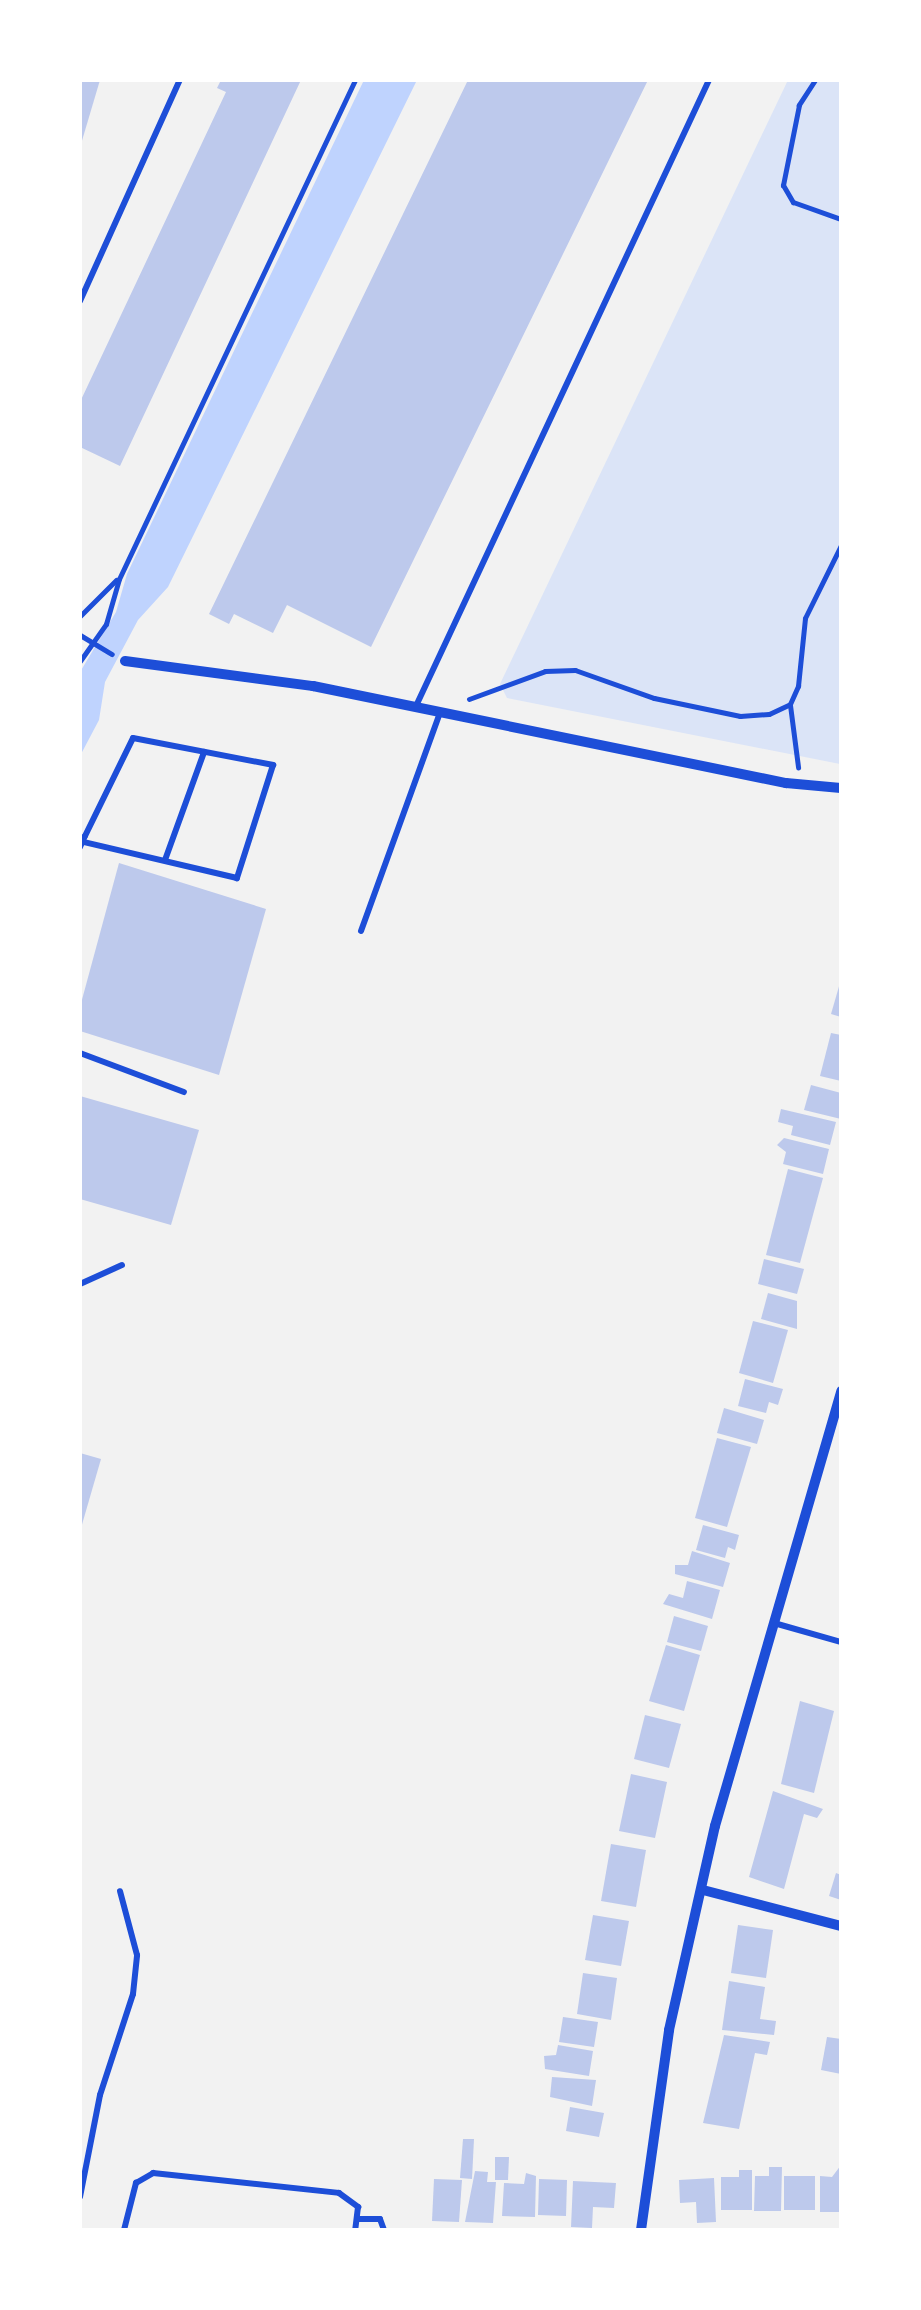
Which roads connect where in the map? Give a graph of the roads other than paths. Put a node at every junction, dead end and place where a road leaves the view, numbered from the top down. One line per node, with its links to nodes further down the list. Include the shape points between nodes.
1 (180, 80): 3 (lane)
2 (709, 80): 5 (lane)
3 (80, 301)
4 (125, 661): 5 (street)
5 (415, 708): 6 (street)
6 (440, 712): 8 (street, via 786,783); 11 (lane)
7 (204, 752): 9 (lane, via 133,738); 10 (lane); 10 (lane, via 273,764 237,878)
8 (841, 788)
9 (81, 844): 10 (lane)
10 (164, 860)
11 (361, 931)
12 (80, 1053): 13 (lane)
13 (184, 1092)
14 (122, 1265): 15 (lane)
15 (80, 1284)
16 (841, 1391): 17 (street)
17 (773, 1622): 18 (lane); 19 (street)
18 (841, 1642)
19 (703, 1890): 21 (street); 27 (street, via 669,2030)
20 (120, 1891): 22 (lane, via 136,1955 133,1994 100,2095)
21 (841, 1926)
22 (80, 2197)
23 (357, 2218): 24 (lane, via 358,2207 340,2192 152,2173 136,2183); 25 (lane); 26 (lane, via 380,2219)
24 (124, 2230)
25 (356, 2230)
26 (384, 2230)
27 (641, 2230)

